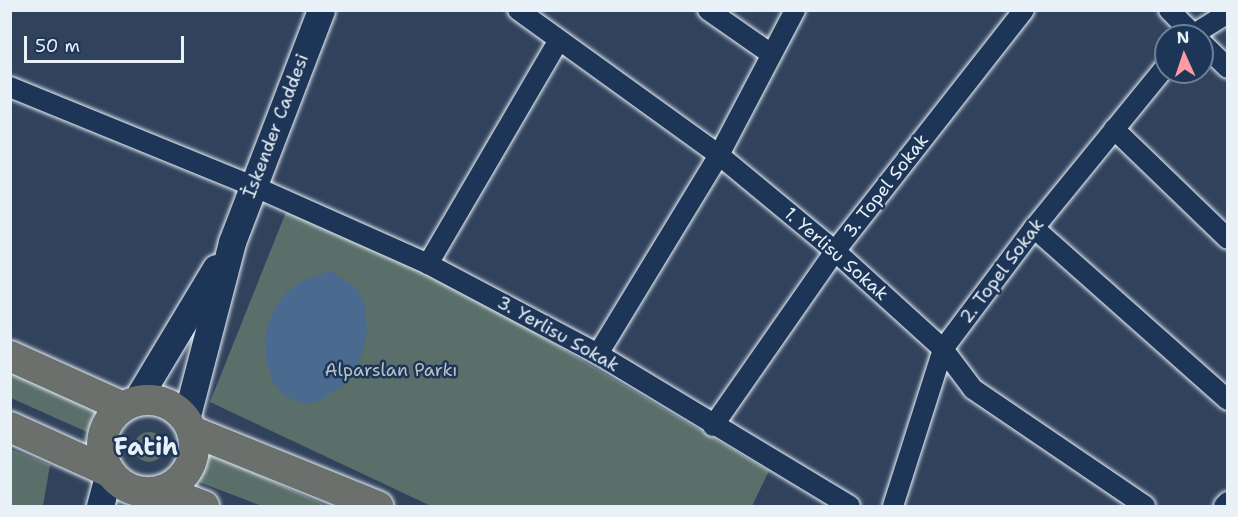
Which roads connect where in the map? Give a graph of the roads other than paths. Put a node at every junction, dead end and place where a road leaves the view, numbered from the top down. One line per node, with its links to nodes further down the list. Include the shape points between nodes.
1 (321, 10): 18 (street, İskender Caddesi)
2 (518, 10): 10 (street, 1. Yerlisu Sokak)
3 (708, 10): 11 (street)
4 (795, 10): 11 (street)
5 (1024, 10): 22 (street, 3. Topel Sokak)
6 (1169, 10): 8 (street)
7 (1227, 13): 9 (street)
8 (1182, 24)
9 (1212, 24)
10 (559, 40): 17 (street, 1. Yerlisu Sokak); 23 (street)
11 (771, 54): 17 (street)
12 (1214, 55): 13 (street)
13 (1227, 68)
14 (1154, 81): 16 (street, 2. Topel Sokak)
15 (10, 87): 18 (street, 3. Yerlisu Sokak)
16 (1114, 129): 19 (street, 2. Topel Sokak); 20 (street)
17 (718, 155): 22 (street, 1. Yerlisu Sokak); 25 (street)
18 (253, 186): 21 (street, İskender Caddesi); 23 (street, 3. Yerlisu Sokak)
19 (1034, 228): 24 (street, 2. Topel Sokak); 27 (street)
20 (1227, 239)
21 (232, 242): 28 (street); 29 (street)
22 (835, 250): 24 (street, 1. Yerlisu Sokak); 30 (street, 3. Topel Sokak)
23 (428, 264): 25 (street, 3. Yerlisu Sokak)
24 (943, 349): 39 (street, 2. Topel Sokak); 40 (street, 1. Yerlisu Sokak, via 973,390)
25 (598, 354): 30 (street, 3. Yerlisu Sokak)
26 (10, 356): 28 (main road)
27 (1227, 400)
28 (129, 404): 29 (main road, via 164,403); 32 (main road, via 105,428 101,443)
29 (189, 425): 33 (main road, via 193,459 186,472); 37 (main road)
30 (713, 426): 38 (street, 3. Yerlisu Sokak)
31 (10, 427): 32 (main road)
32 (109, 472): 33 (main road, via 133,490); 35 (street)
33 (158, 499): 36 (main road)
34 (1227, 502): 41 (street)
35 (100, 507)
36 (204, 507)
37 (378, 507)
38 (850, 507)
39 (893, 507)
40 (1145, 507)
41 (1224, 507)

